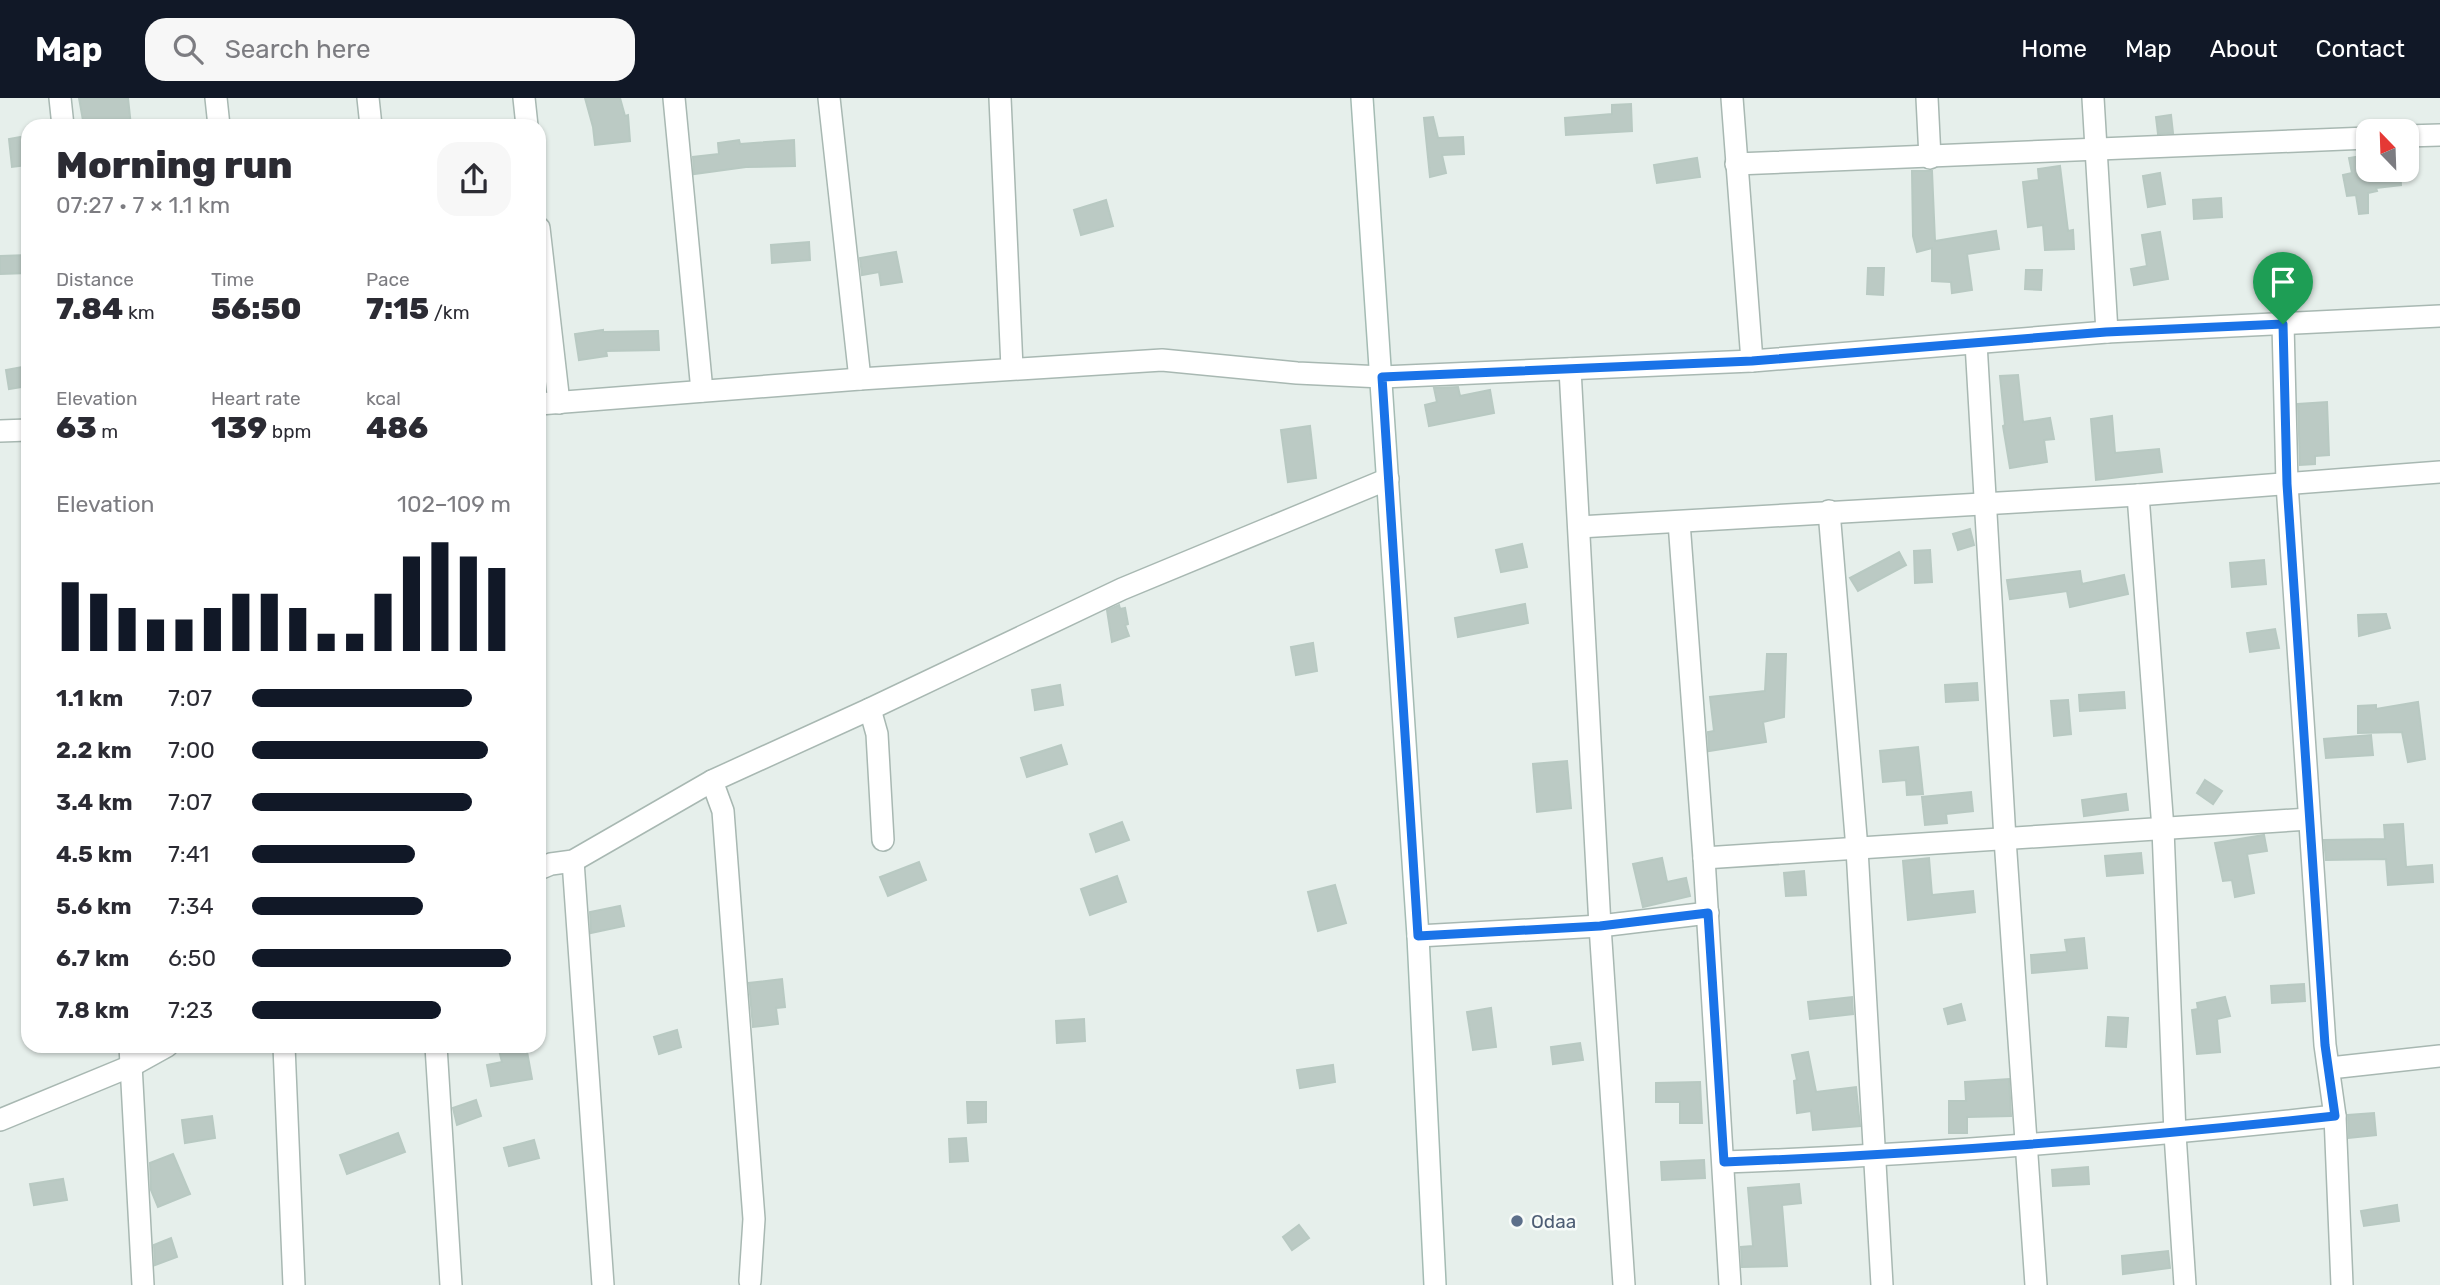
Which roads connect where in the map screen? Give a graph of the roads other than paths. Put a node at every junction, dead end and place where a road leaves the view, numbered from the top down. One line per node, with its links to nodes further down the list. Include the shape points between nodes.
1 (60, 98): 12 (street)
2 (216, 98): 13 (street)
3 (368, 98): 14 (street)
4 (524, 98): 15 (street)
5 (674, 98): 32 (street)
6 (829, 98): 31 (street)
7 (1000, 98): 28 (street)
8 (1362, 98): 30 (street)
9 (1732, 98): 21 (street)
10 (1927, 98): 20 (street)
11 (2093, 98): 19 (street)
12 (63, 119)
13 (218, 119)
14 (370, 119)
15 (526, 119)
16 (2440, 135): 17 (street)
17 (2419, 136)
18 (2356, 139): 19 (street)
19 (2096, 151): 20 (street); 24 (street)
20 (1930, 158): 21 (street)
21 (1737, 164): 27 (street)
22 (2440, 316): 23 (street)
23 (2283, 324): 24 (street); 38 (street)
24 (2106, 332): 25 (street)
25 (1976, 344): 27 (street); 40 (street)
26 (546, 351): 33 (street)
27 (1752, 361): 29 (street)
28 (1012, 368): 30 (street, via 1162,359); 31 (street)
29 (1570, 369): 30 (street); 43 (street)
30 (1382, 377): 37 (street)
31 (860, 379): 32 (street)
32 (702, 391): 33 (street)
33 (549, 404)
34 (21, 430): 35 (street)
35 (0, 431)
36 (2440, 472): 38 (street)
37 (1388, 479): 44 (street, via 1122,589); 56 (street)
38 (2287, 484): 39 (street); 46 (street)
39 (2138, 495): 40 (street); 47 (street)
40 (1985, 502): 41 (street); 48 (street)
41 (1829, 511): 42 (street); 50 (street)
42 (1679, 522): 43 (street); 51 (street)
43 (1579, 527): 55 (street)
44 (870, 709): 45 (street); 49 (street, via 877,734)
45 (712, 780): 52 (street); 68 (street, via 723,811 754,1219)
46 (2309, 819): 47 (street); 61 (street)
47 (2163, 829): 48 (street); 64 (street)
48 (2005, 839): 50 (street); 65 (street)
49 (883, 840)
50 (1857, 849): 51 (street); 66 (street)
51 (1704, 858): 54 (street)
52 (573, 861): 53 (street); 72 (street)
53 (546, 866)
54 (1708, 913): 55 (street); 67 (street)
55 (1600, 926): 56 (street); 74 (street)
56 (1418, 936): 73 (street)
57 (284, 1053): 70 (street)
58 (436, 1053): 71 (street)
59 (131, 1056): 63 (street); 69 (street)
60 (2440, 1056): 61 (street)
61 (2330, 1068): 62 (street)
62 (2335, 1116): 64 (street); 79 (street)
63 (0, 1120)
64 (2175, 1134): 65 (street); 78 (street)
65 (2028, 1146): 66 (street); 77 (street)
66 (1873, 1157): 67 (street); 76 (street)
67 (1724, 1162): 75 (street)
68 (750, 1281)
69 (143, 1285)
70 (294, 1285)
71 (451, 1285)
72 (603, 1285)
73 (1435, 1285)
74 (1624, 1285)
75 (1730, 1285)
76 (1882, 1285)
77 (2036, 1285)
78 (2185, 1285)
79 (2342, 1285)

